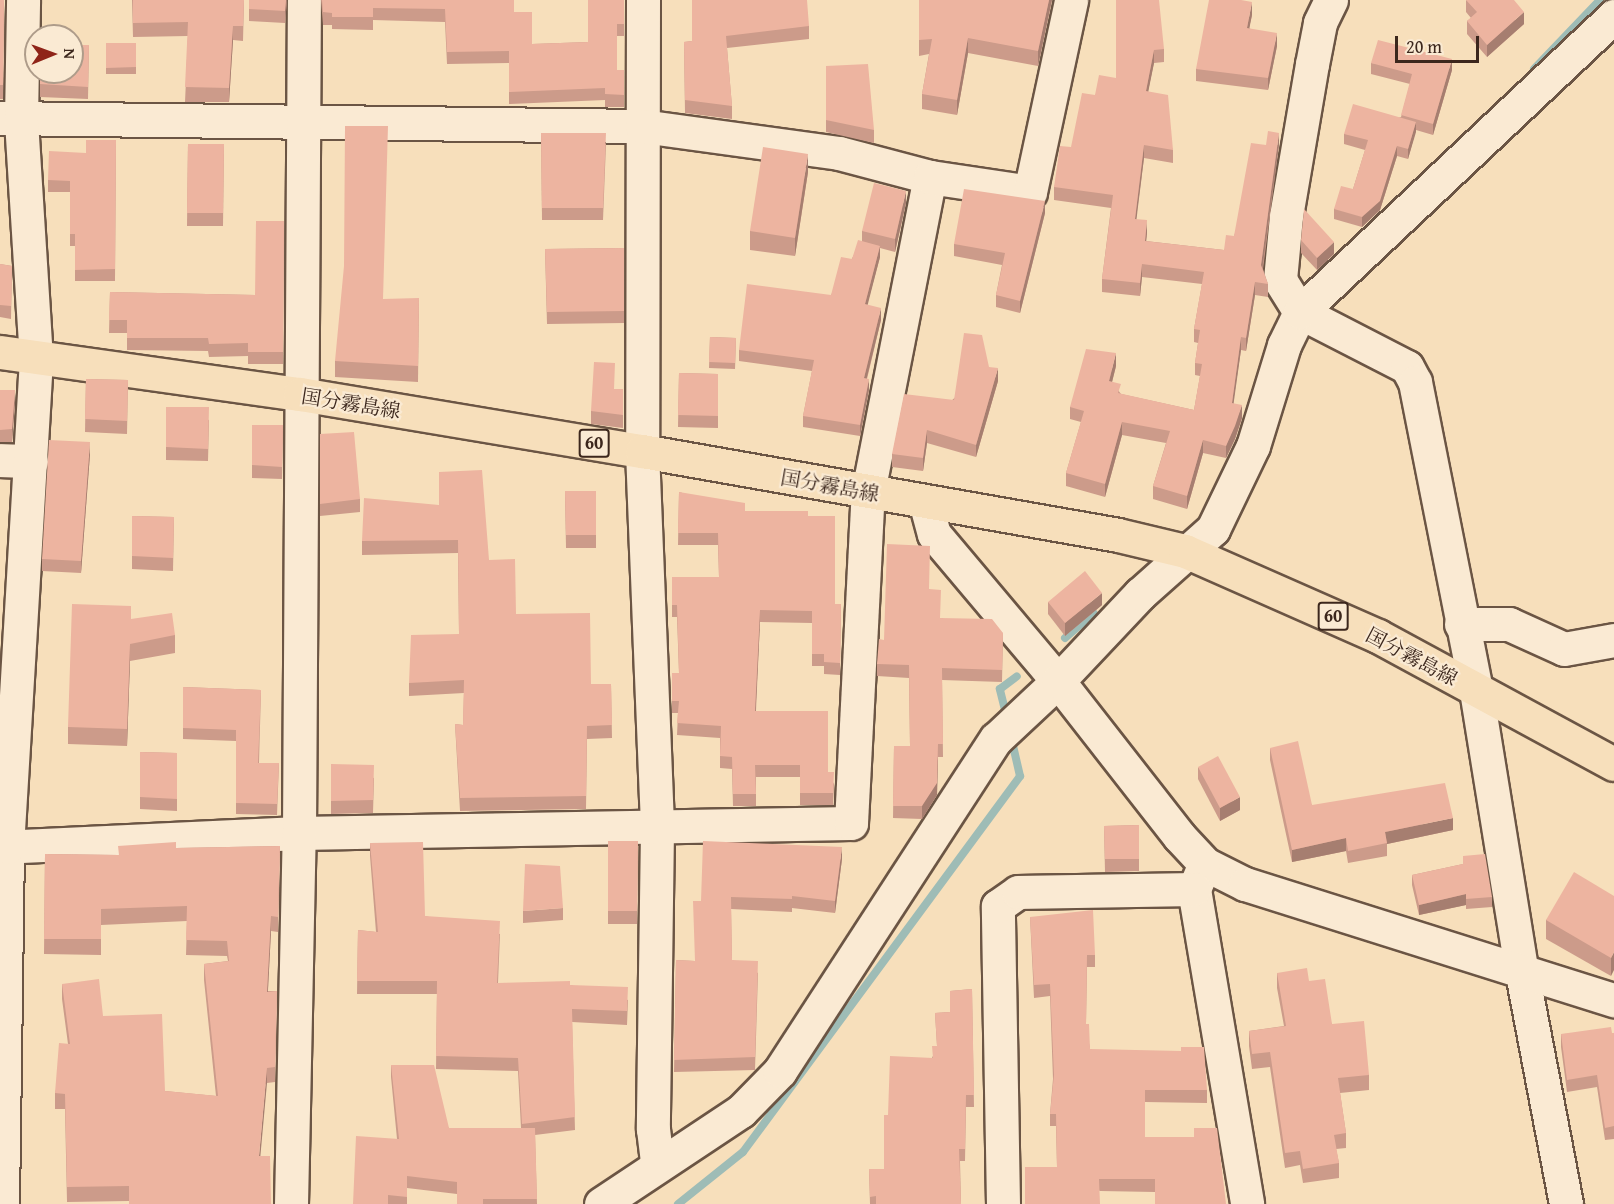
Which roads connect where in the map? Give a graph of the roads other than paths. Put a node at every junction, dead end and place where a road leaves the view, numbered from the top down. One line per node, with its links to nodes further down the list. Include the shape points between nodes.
1 (23, 0): 7 (street)
2 (304, 0): 8 (street)
3 (643, 0): 9 (street)
4 (1071, 0): 10 (street, via 1030,192)
5 (1330, 0): 11 (street, via 1320,23 1282,246 1280,280)
6 (1614, 16): 11 (street)
7 (11, 118): 8 (street); 13 (street)
8 (300, 120): 9 (street); 14 (street)
9 (642, 126): 10 (street, via 839,153); 15 (street)
10 (930, 177): 17 (street)
11 (1300, 312): 19 (street, via 1284,345 1253,446 1235,488 1213,529); 20 (street, via 1407,367 1415,382)
12 (0, 352): 13 (main road, 国分霧島線 / 60)
13 (36, 359): 14 (main road, 国分霧島線 / 60); 16 (street)
14 (300, 394): 15 (main road, 国分霧島線 / 60); 26 (street)
15 (642, 451): 17 (main road, 国分霧島線 / 60); 25 (street)
16 (15, 460): 27 (street)
17 (868, 492): 18 (main road, 国分霧島線 / 60); 25 (street, via 851,823)
18 (925, 501): 19 (main road, 国分霧島線 / 60, via 1118,535); 23 (street, via 934,534)
19 (1185, 551): 22 (main road, 国分霧島線 / 60, via 1378,636); 23 (street)
20 (1461, 624): 21 (street, via 1509,624 1563,649); 22 (street)
21 (1614, 640)
22 (1476, 690): 24 (main road, 国分霧島線 / 60); 29 (street)
23 (1048, 691): 28 (street, via 1179,836); 31 (street, via 996,739 780,1071 741,1111)
24 (1614, 764)
25 (657, 829): 26 (street); 31 (street, via 653,1129)
26 (299, 833): 27 (street); 33 (street)
27 (4, 847): 32 (street)
28 (1199, 876): 29 (street, via 1245,884); 35 (street, via 1018,892 998,906); 36 (street)
29 (1522, 973): 30 (street); 37 (street)
30 (1614, 1000)
31 (657, 1164): 34 (street)
32 (2, 1204)
33 (291, 1204)
34 (602, 1204)
35 (1003, 1204)
36 (1247, 1204)
37 (1566, 1204)

